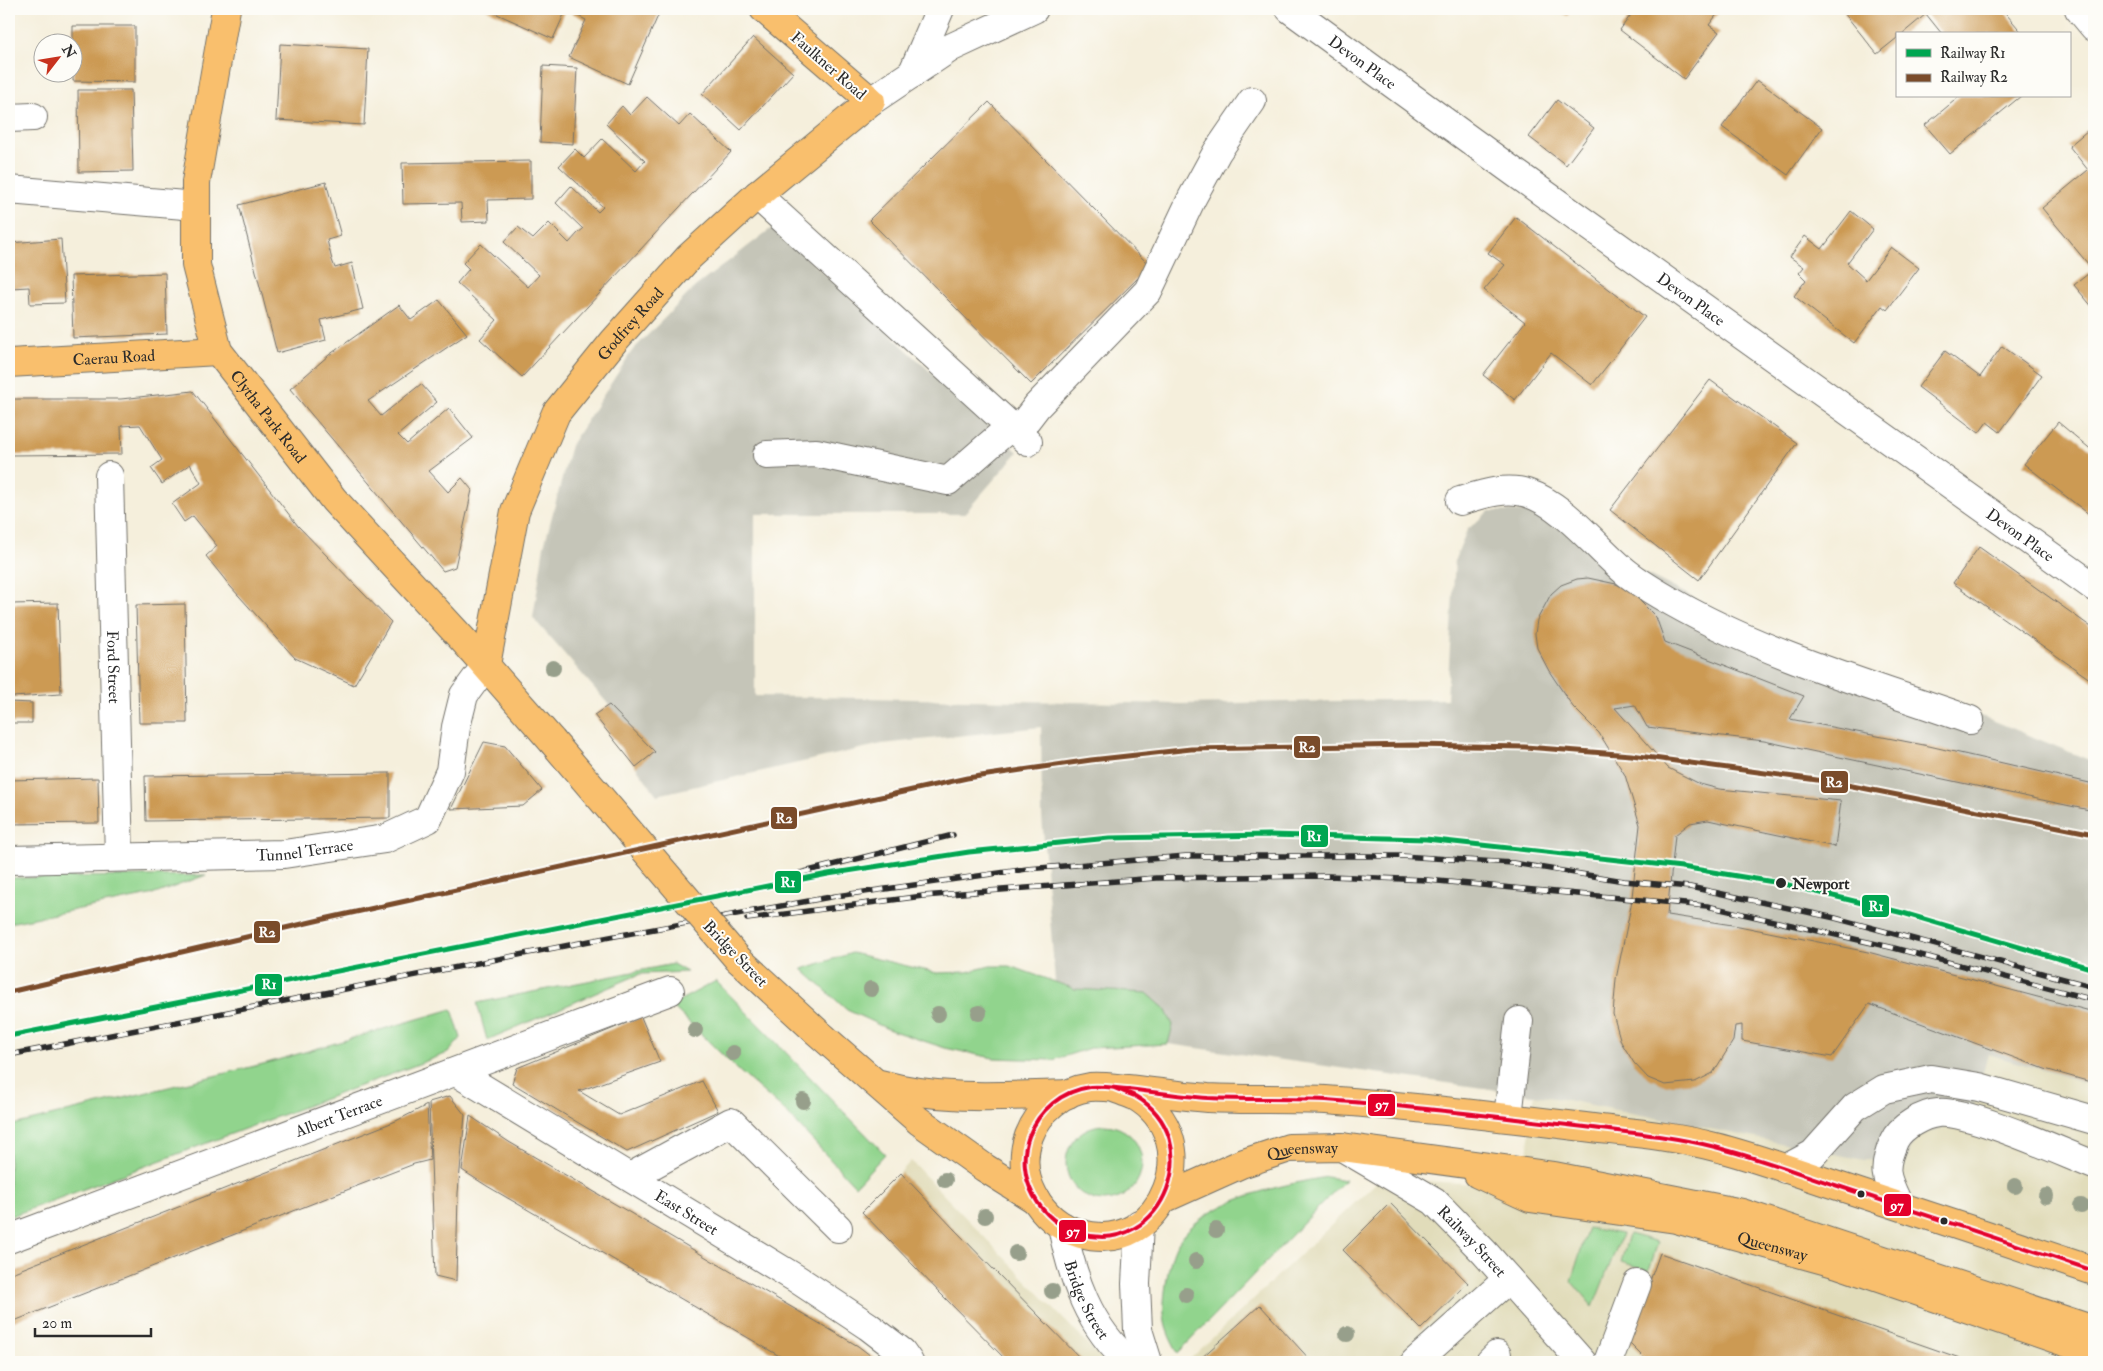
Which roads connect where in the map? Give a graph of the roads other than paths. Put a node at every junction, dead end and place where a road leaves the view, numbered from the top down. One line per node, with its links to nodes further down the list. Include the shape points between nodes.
1 (226, 9): 13 (main road, Clytha Park Road, via 196,182)
2 (764, 9): 9 (main road, Faulkner Road)
3 (940, 9): 8 (street)
4 (1034, 9): 8 (street, Godfrey Road, via 950,48)
5 (1290, 9): 20 (street, Devon Place)
6 (2079, 9): 7 (street)
7 (2094, 27)
8 (912, 74): 9 (street, Godfrey Road)
9 (871, 101): 12 (main road, Godfrey Road)
10 (1252, 101): 16 (street, via 1192,198 1148,291 1037,406)
11 (9, 190): 13 (street)
12 (757, 195): 16 (street); 21 (main road, Godfrey Road, via 689,257 614,341 556,413 515,511)
13 (196, 206): 14 (main road, Clytha Park Road, via 196,265)
14 (218, 351): 15 (main road, Caerau Road); 21 (main road, Clytha Park Road, via 334,500)
15 (9, 363)
16 (1018, 434): 17 (street, via 948,481 816,453)
17 (767, 455)
18 (109, 476): 24 (street, Ford Street)
19 (1460, 501): 22 (street, via 1505,491 1527,493 1548,503 1627,573 1682,607 1732,632 1817,666)
20 (2094, 587)
21 (486, 665): 23 (main road, Clytha Park Road); 24 (street, Tunnel Terrace, via 464,695 450,771 428,819 385,839 284,854)
22 (1970, 720)
23 (552, 741): 29 (main road, Bridge Street, bridge, via 738,959)
24 (119, 857): 25 (street, Tunnel Terrace)
25 (9, 860)
26 (670, 991): 28 (street, Albert Terrace)
27 (1519, 1021): 32 (street)
28 (456, 1072): 38 (street, East Street); 45 (street, Albert Terrace)
29 (877, 1083): 31 (main road, Bridge Street, via 909,1092 973,1098); 40 (main road, Bridge Street, via 919,1121)
30 (1114, 1088): 31 (main road, Queensway, via 1091,1087); 32 (main road, Queensway, via 1206,1098 1324,1100); 39 (main road, Queensway, via 1136,1097 1154,1112 1167,1131 1173,1154 1172,1177)
31 (1068, 1094): 40 (main road, Queensway, via 1048,1106 1034,1124 1026,1146 1025,1170 1030,1192)
32 (1508, 1117): 37 (main road, Queensway, via 1626,1130 1715,1147)
33 (2094, 1120): 37 (street, via 1979,1087 1930,1079 1884,1089 1855,1107 1813,1154)
34 (1342, 1147): 35 (main road, Queensway); 39 (main road, Queensway, via 1289,1148 1241,1164); 47 (street, Railway Street, via 1434,1202)
35 (1448, 1161): 49 (main road, Queensway, via 1554,1176 1742,1212); 50 (main road, Queensway, via 1530,1198 1676,1219 1838,1264)
36 (2094, 1165): 41 (street, via 1970,1118 1938,1113 1915,1122 1897,1135 1890,1150 1885,1176)
37 (1785, 1169): 41 (main road, Queensway)
38 (630, 1177): 44 (street, via 731,1122); 51 (street, East Street, via 797,1278 868,1326 902,1352)
39 (1163, 1199): 42 (main road, Queensway)
40 (1036, 1200): 43 (main road, Queensway, via 1043,1212)
41 (1899, 1206): 46 (main road, Queensway)
42 (1139, 1224): 43 (main road, Queensway, via 1107,1236 1084,1235); 53 (street, Bridge Street, via 1138,1330)
43 (1062, 1226): 52 (street, Bridge Street, via 1069,1259 1095,1322)
44 (838, 1228)
45 (9, 1239)
46 (2094, 1271)
47 (1508, 1279): 54 (street); 55 (street, Railway Street)
48 (1637, 1284): 56 (street)
49 (2094, 1330)
50 (2094, 1352)
51 (909, 1362)
52 (1130, 1362)
53 (1148, 1362)
54 (1415, 1362)
55 (1582, 1362)
56 (1608, 1362)

